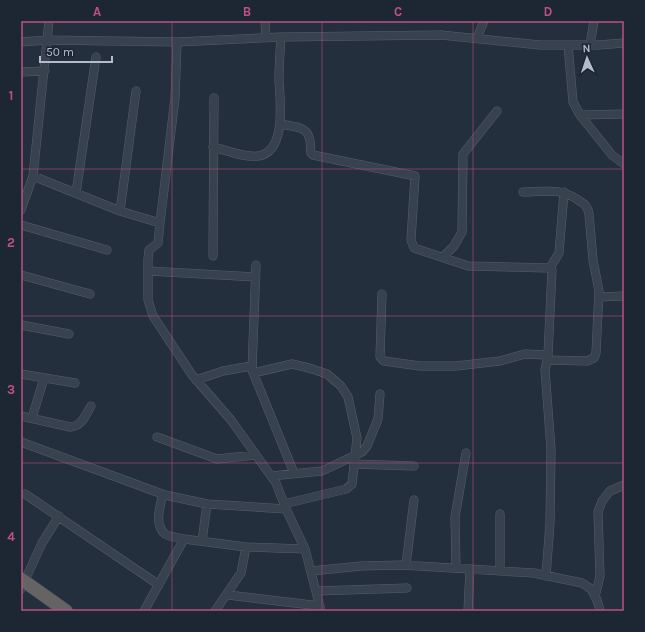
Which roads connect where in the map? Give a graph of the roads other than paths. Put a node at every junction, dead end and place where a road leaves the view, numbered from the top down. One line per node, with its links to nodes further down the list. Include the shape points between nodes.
1 (49, 21): 8 (street)
2 (265, 21): 5 (street)
3 (484, 21): 7 (street)
4 (594, 21): 13 (street)
5 (266, 37): 6 (street); 10 (street)
6 (281, 37): 7 (street, via 441,35); 22 (street)
7 (477, 38): 12 (street, via 540,45)
8 (48, 40): 9 (street); 10 (street); 15 (street)
9 (21, 42)
10 (177, 42): 31 (street, via 175,98)
11 (624, 43): 13 (street)
12 (568, 45): 13 (street); 21 (street, via 573,102)
13 (590, 45)
14 (96, 57): 28 (street)
15 (45, 71): 16 (street); 25 (street)
16 (21, 72)
17 (136, 91): 30 (street)
18 (214, 98): 23 (street)
19 (497, 111): 35 (street, via 463,154 462,232 454,246)
20 (624, 114): 21 (street)
21 (580, 115): 24 (street, via 612,155)
22 (280, 124): 23 (street, via 274,145 258,156); 35 (street, via 301,128 306,132 310,137 313,155 415,176 412,246)
23 (213, 147): 34 (street)
24 (624, 164)
25 (33, 176): 28 (street); 29 (street, via 22,201)
26 (522, 192): 27 (street)
27 (564, 192): 37 (street, via 559,253); 44 (street, via 588,208)
28 (76, 193): 30 (street)
29 (21, 210)
30 (120, 210): 31 (street)
31 (160, 223): 38 (street, via 158,243 149,250)
32 (21, 225): 33 (street)
33 (107, 250)
34 (213, 256)
35 (443, 257): 37 (street, via 456,264 468,266)
36 (256, 265): 40 (street)
37 (550, 268): 47 (street, via 553,273)
38 (148, 271): 40 (street); 51 (street, via 148,300 153,316)
39 (21, 275): 41 (street)
40 (256, 277): 48 (street)
41 (90, 294)
42 (382, 294): 47 (street, via 380,356 384,361 420,366 456,366 500,361 525,354)
43 (624, 296): 44 (street)
44 (599, 297): 47 (street, via 594,358 587,361)
45 (21, 324): 46 (street)
46 (69, 334)
47 (547, 357): 82 (street, via 545,370 551,449)
48 (252, 369): 51 (street, via 223,371); 61 (street, via 292,364 327,374 341,386 348,397 357,438); 63 (street)
49 (21, 374): 50 (street)
50 (44, 378): 52 (street); 56 (street)
51 (196, 380): 60 (street, via 231,420)
52 (75, 383)
53 (380, 394): 61 (street, via 378,419 367,446)
54 (91, 406): 56 (street, via 81,424 76,426 70,427)
55 (21, 416): 56 (street)
56 (32, 418)
57 (156, 437): 60 (street, via 217,459)
58 (21, 442): 67 (street)
59 (466, 452): 78 (street, via 455,516)
60 (256, 455): 64 (street)
61 (354, 460): 62 (street); 63 (street, via 322,471); 70 (street, via 350,487)
62 (414, 466)
63 (294, 473): 64 (street)
64 (271, 476): 70 (street)
65 (624, 485): 88 (street, via 610,491 598,512 600,576)
66 (25, 494): 72 (street)
67 (163, 494): 69 (street); 73 (street, via 159,512 162,529 167,535)
68 (414, 500): 77 (street)
69 (207, 504): 70 (street); 74 (street)
70 (285, 506): 76 (street)
71 (500, 514): 81 (street)
72 (58, 516): 83 (street); 84 (street)
73 (184, 539): 74 (street); 84 (street)
74 (202, 541): 75 (street)
75 (246, 548): 76 (street); 87 (street, via 241,573)
76 (305, 549): 80 (street)
77 (406, 565): 78 (street); 80 (street)
78 (456, 568): 79 (street)
79 (470, 569): 81 (street); 93 (street)
80 (311, 571): 86 (street)
81 (500, 571): 82 (street)
82 (546, 576): 88 (street, via 582,583 591,589)
83 (22, 583): 90 (highway)
84 (159, 585): 91 (street)
85 (407, 588): 86 (street)
86 (316, 591): 89 (street)
87 (228, 595): 89 (street); 92 (street)
88 (595, 597): 94 (street)
89 (320, 609)
90 (66, 611)
91 (144, 611)
92 (215, 611)
93 (468, 611)
94 (600, 611)

